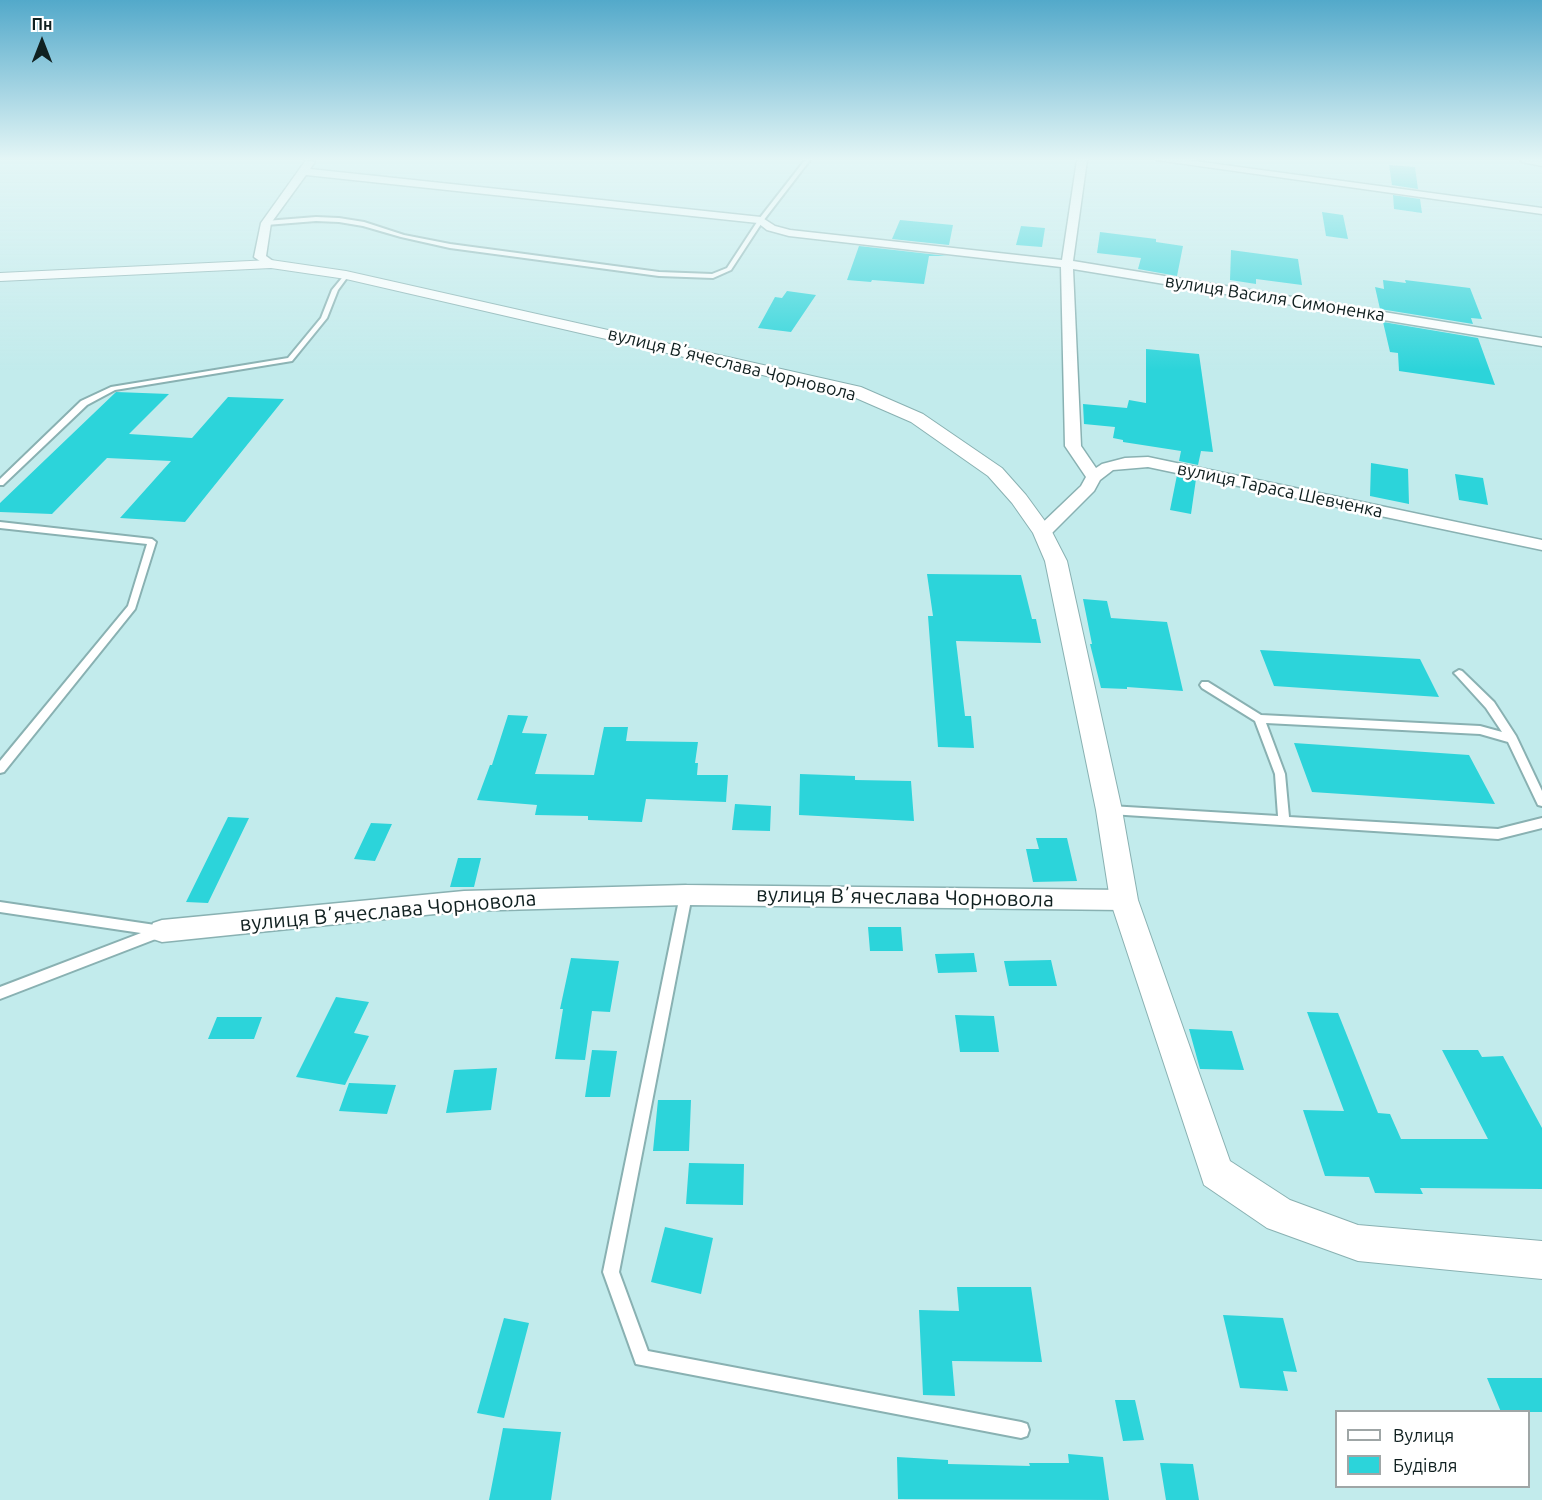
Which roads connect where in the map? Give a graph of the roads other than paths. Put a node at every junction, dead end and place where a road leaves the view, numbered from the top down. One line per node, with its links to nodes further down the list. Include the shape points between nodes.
1 (265, 230): 6 (street, via 260,257)
2 (383, 230): 3 (lane, via 450,246 700,277 729,269)
3 (754, 230)
4 (778, 230): 7 (street, вулиця Василя Симоненка)
5 (1072, 230): 7 (street)
6 (271, 264): 8 (street, вулиця Вʼячеслава Чорновола); 9 (street, вулиця Вʼячеслава Чорновола)
7 (1066, 264): 10 (street, вулиця Василя Симоненка); 11 (street, via 1073,446)
8 (346, 275): 12 (lane, via 324,318 290,360 113,388 84,404); 14 (street, вулиця Вʼячеслава Чорновола, via 855,391 917,418 995,472)
9 (0, 277)
10 (1542, 342)
11 (1095, 477): 14 (street, вулиця Тараса Шевченка, via 1088,489); 15 (street, вулиця Тараса Шевченка, via 1108,467 1148,462)
12 (0, 483)
13 (0, 525): 20 (lane, via 152,542 132,607)
14 (1043, 531): 22 (street, вулиця Вʼячеслава Чорновола, via 1056,561)
15 (1542, 545)
16 (1459, 673): 19 (lane, via 1490,705)
17 (1206, 685): 18 (lane)
18 (1259, 719): 19 (lane, via 1480,729); 23 (lane, via 1280,774)
19 (1512, 739): 21 (lane)
20 (0, 770)
21 (1542, 802)
22 (1109, 810): 23 (lane); 26 (street, вулиця Вʼячеслава Чорновола)
23 (1284, 821): 24 (lane, via 1498,834)
24 (1542, 823)
25 (686, 895): 26 (street, вулиця Вʼячеслава Чорновола); 28 (street, вулиця Вʼячеслава Чорновола, via 464,901); 31 (lane, via 611,1272 642,1358)
26 (1124, 900): 30 (street, вулиця Вʼячеслава Чорновола, via 1216,1173 1280,1215 1358,1243)
27 (0, 907): 28 (lane)
28 (162, 931): 29 (lane)
29 (0, 993)
30 (1542, 1260)
31 (1021, 1430)

